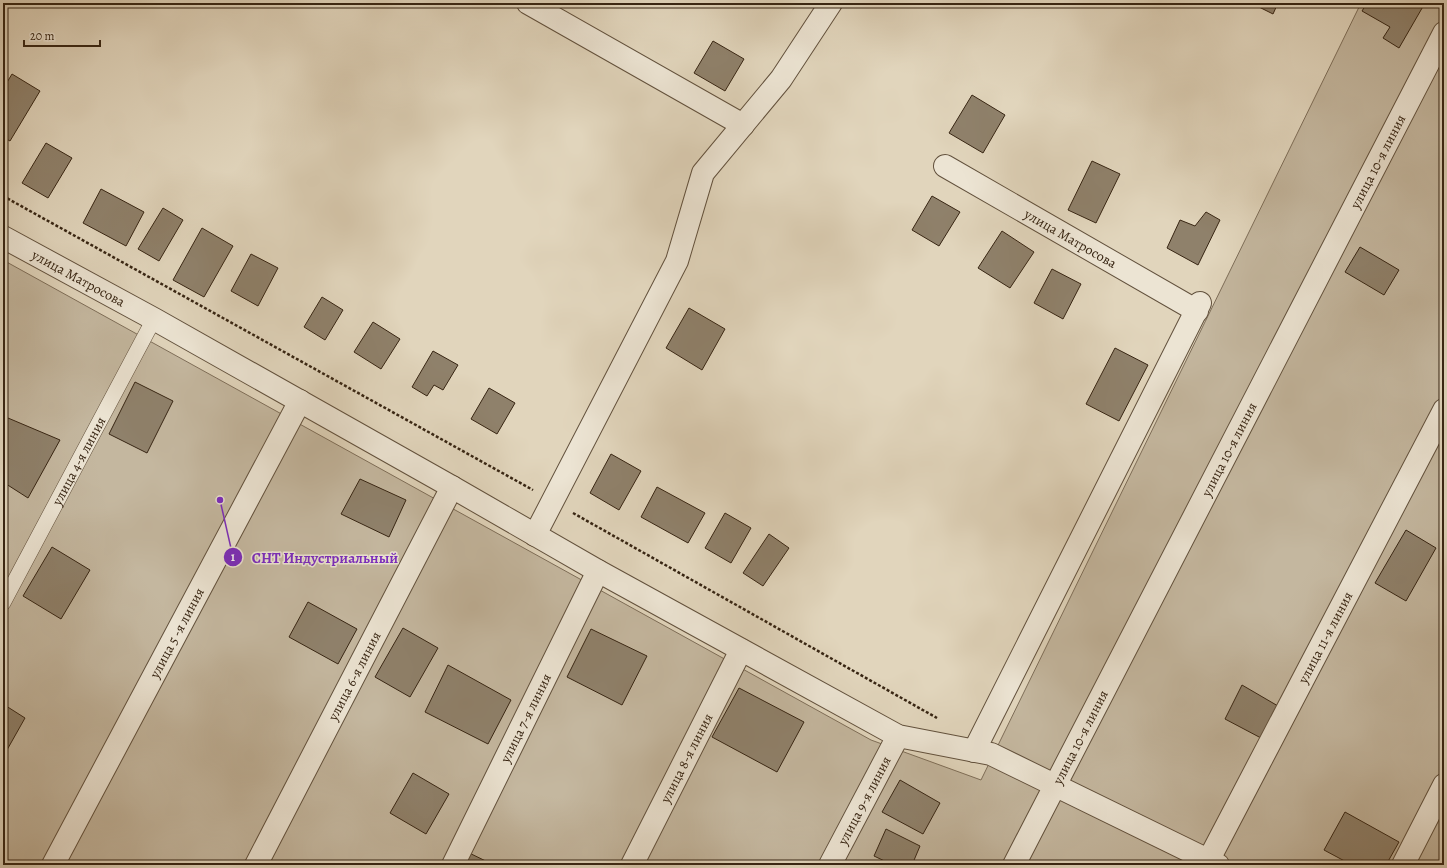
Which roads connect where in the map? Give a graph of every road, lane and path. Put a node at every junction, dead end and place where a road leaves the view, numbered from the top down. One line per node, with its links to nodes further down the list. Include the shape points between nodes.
1 (528, 3): 4 (street)
2 (831, 3): 4 (street, via 781,79)
3 (1444, 33): 21 (street, улица 10-я линия)
4 (743, 125): 14 (street, via 703,173 677,261)
5 (945, 166): 20 (street, улица Матросова, via 1198,307)
6 (3, 196): 12 (path)
7 (3, 237): 8 (street, улица Матросова)
8 (154, 319): 9 (street, улица Матросова); 16 (lane, улица 4-я линия)
9 (300, 401): 11 (street, улица Матросова); 24 (street, улица 5 -я линия)
10 (1444, 410): 23 (street, улица 11-я линия)
11 (452, 487): 14 (street, улица Матросова); 25 (street, улица 6-я линия)
12 (539, 493)
13 (567, 509): 18 (path)
14 (535, 535): 15 (street, улица Матросова)
15 (598, 571): 17 (street, улица Матросова); 26 (street, улица 7-я линия)
16 (3, 603)
17 (742, 650): 19 (street, улица Матросова); 27 (street, улица 8-я линия)
18 (940, 720)
19 (898, 736): 20 (street, улица Матросова); 28 (street, улица 9-я линия)
20 (974, 751): 21 (street, улица Матросова, via 991,754)
21 (1055, 785): 23 (street, улица Матросова); 29 (street, улица 10-я линия)
22 (1444, 785): 30 (street)
23 (1211, 863)
24 (53, 865)
25 (256, 865)
26 (453, 865)
27 (632, 865)
28 (830, 865)
29 (1014, 865)
30 (1403, 865)

